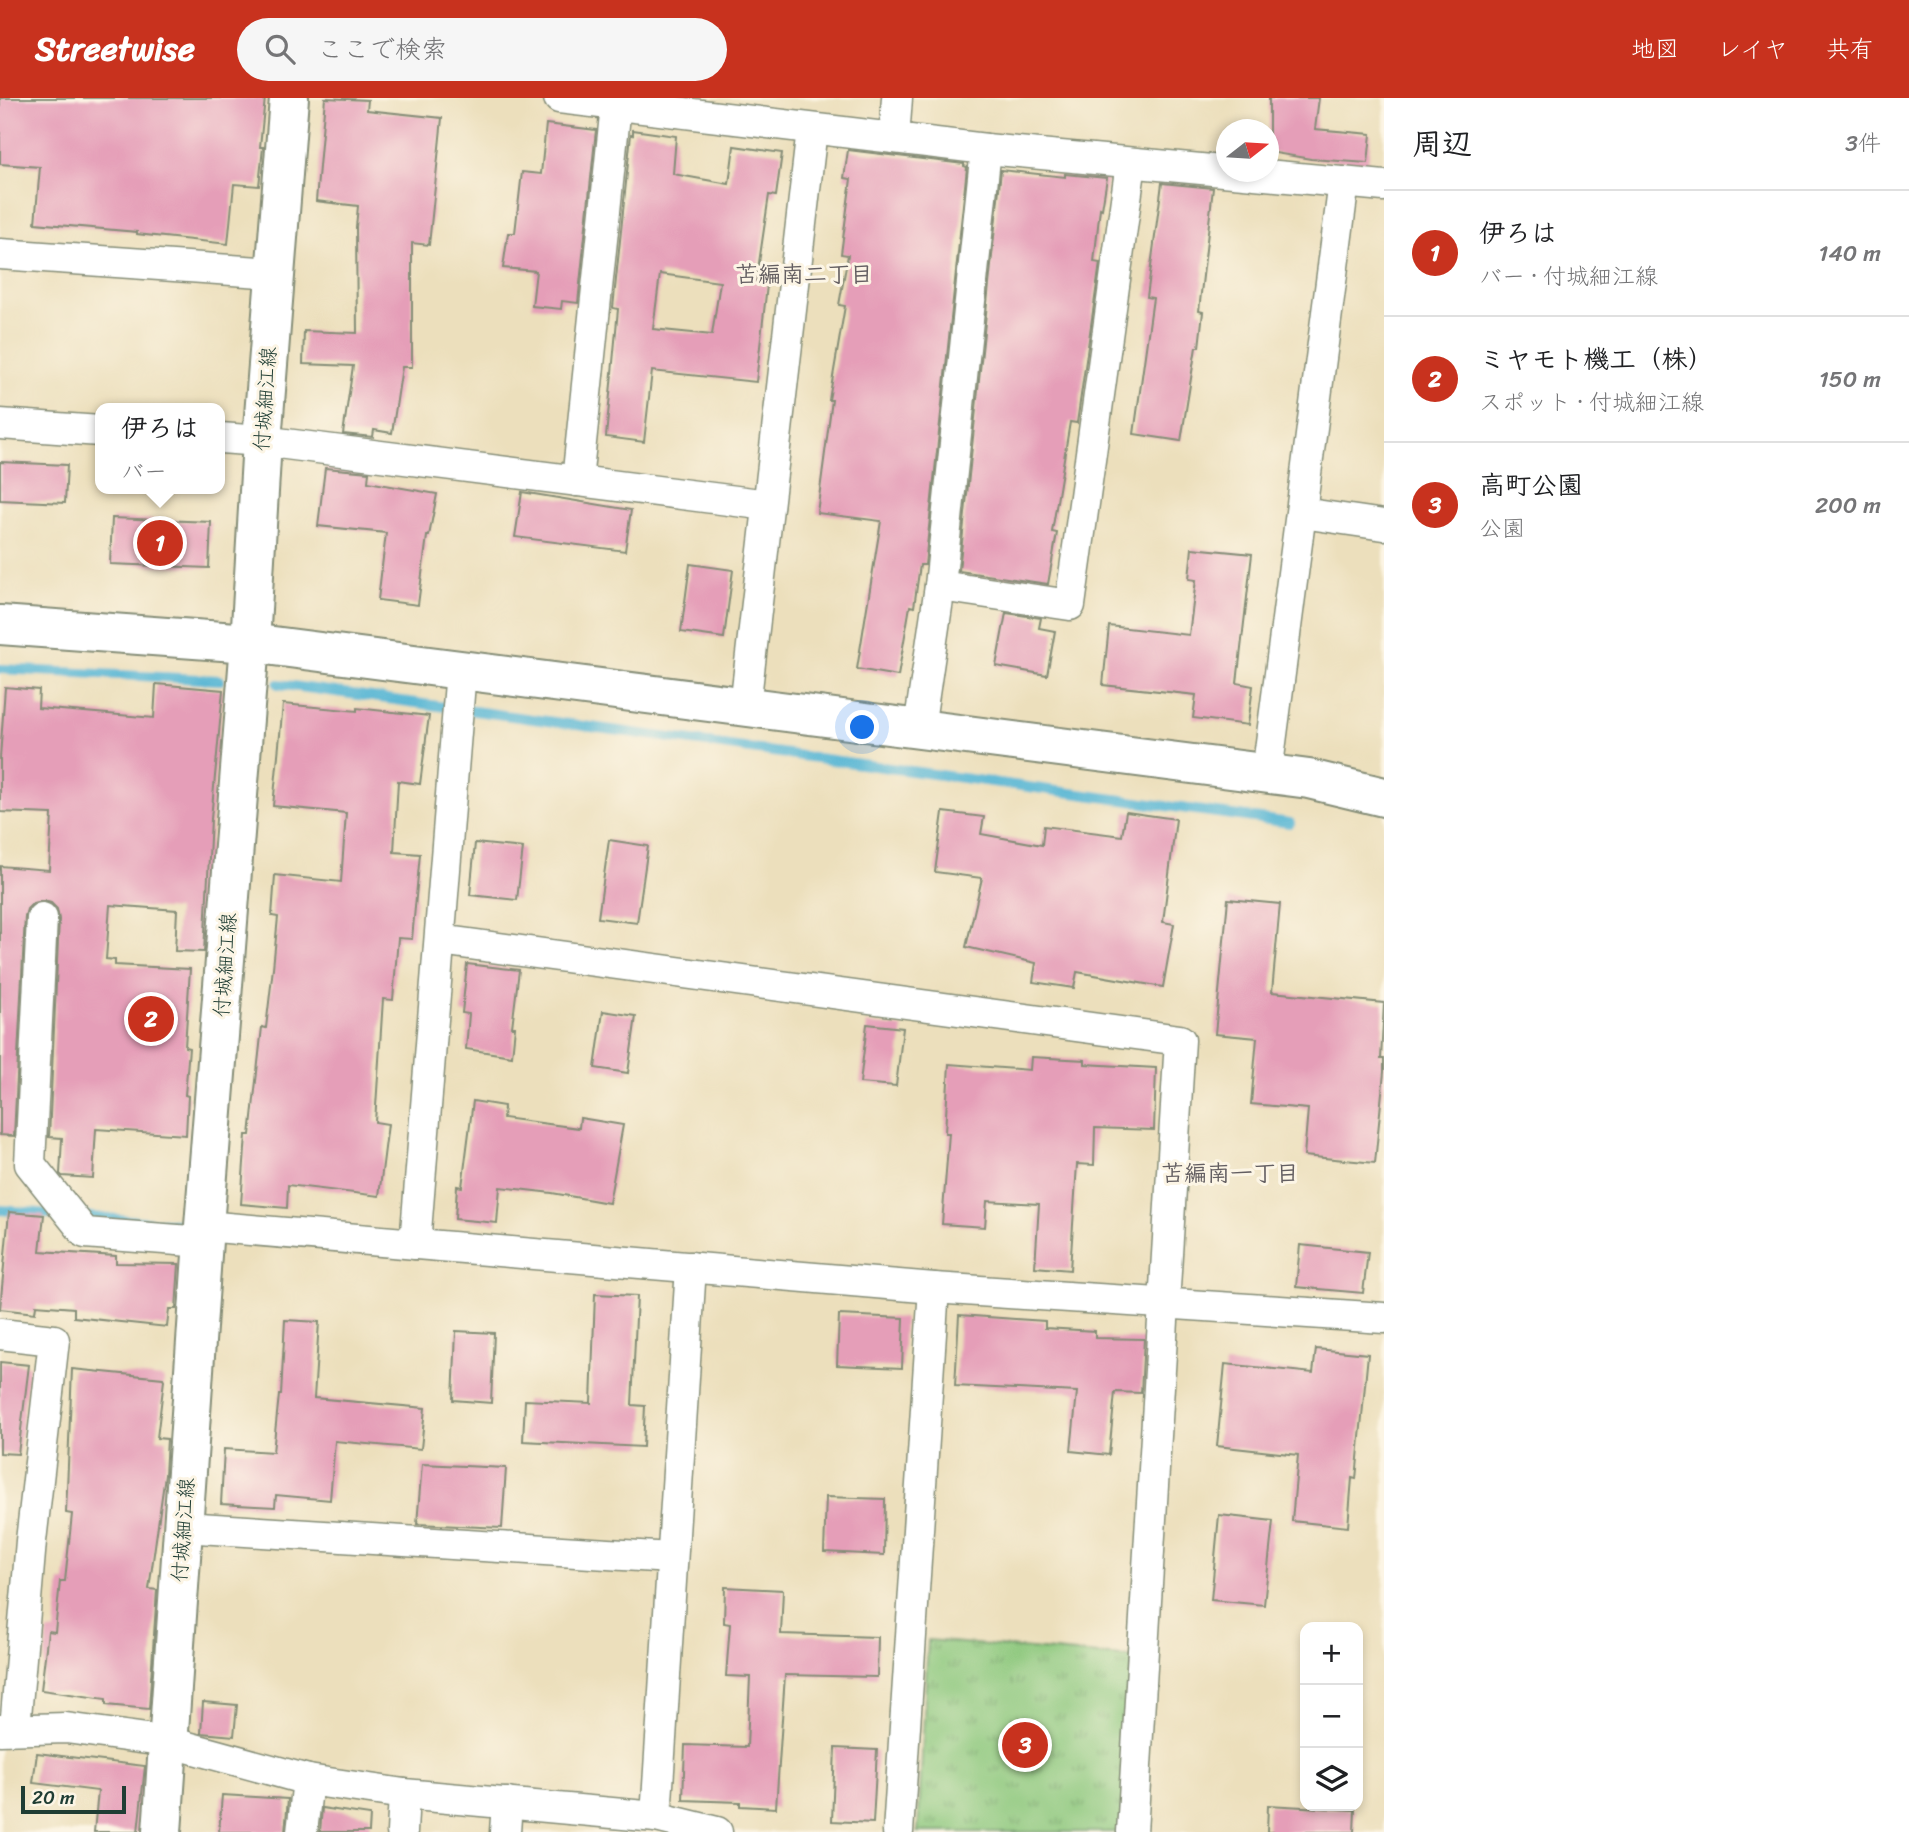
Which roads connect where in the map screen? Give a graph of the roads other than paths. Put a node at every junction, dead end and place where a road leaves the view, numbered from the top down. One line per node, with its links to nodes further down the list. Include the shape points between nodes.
1 (289, 98): 12 (main road, 付城細江線)
2 (559, 98): 4 (street)
3 (897, 98): 6 (street)
4 (616, 105): 5 (street); 17 (street)
5 (812, 129): 6 (street); 18 (street)
6 (894, 138): 7 (street)
7 (986, 149): 8 (street); 21 (street)
8 (1131, 163): 9 (street); 21 (street, via 1070,605)
9 (1344, 182): 10 (street); 19 (street)
10 (1384, 186)
11 (0, 254): 12 (street)
12 (275, 273): 16 (main road, 付城細江線)
13 (0, 424): 14 (street)
14 (95, 430)
15 (225, 438): 16 (street)
16 (262, 441): 17 (street); 23 (main road, 付城細江線)
17 (577, 481): 18 (street)
18 (768, 505): 25 (street)
19 (1301, 513): 20 (street); 27 (street)
20 (1384, 525)
21 (940, 586): 26 (street)
22 (0, 625): 23 (main road)
23 (250, 643): 24 (main road); 31 (main road, 付城細江線)
24 (461, 670): 25 (main road); 30 (street)
25 (745, 706): 26 (main road)
26 (919, 728): 27 (main road)
27 (1267, 773): 28 (main road)
28 (1384, 797)
29 (42, 918): 31 (street, via 30,1164 85,1233)
30 (440, 940): 32 (street); 35 (street, via 1180,1040)
31 (204, 1234): 32 (street); 38 (main road, 付城細江線)
32 (415, 1244): 33 (street)
33 (691, 1267): 34 (street); 39 (street)
34 (934, 1288): 35 (street); 50 (street)
35 (1164, 1303): 36 (street); 51 (street)
36 (1384, 1318)
37 (0, 1334): 40 (street, via 54,1340)
38 (183, 1527): 39 (street); 41 (main road, 付城細江線)
39 (671, 1558): 45 (street)
40 (7, 1729): 41 (street, via 66,1728)
41 (169, 1742): 42 (street); 46 (main road, 付城細江線)
42 (308, 1780): 43 (street); 47 (street)
43 (404, 1794): 44 (street); 48 (street)
44 (506, 1818): 45 (street)
45 (651, 1822): 49 (street)
46 (162, 1832)
47 (302, 1832)
48 (402, 1832)
49 (717, 1832)
50 (898, 1832)
51 (1132, 1832)

